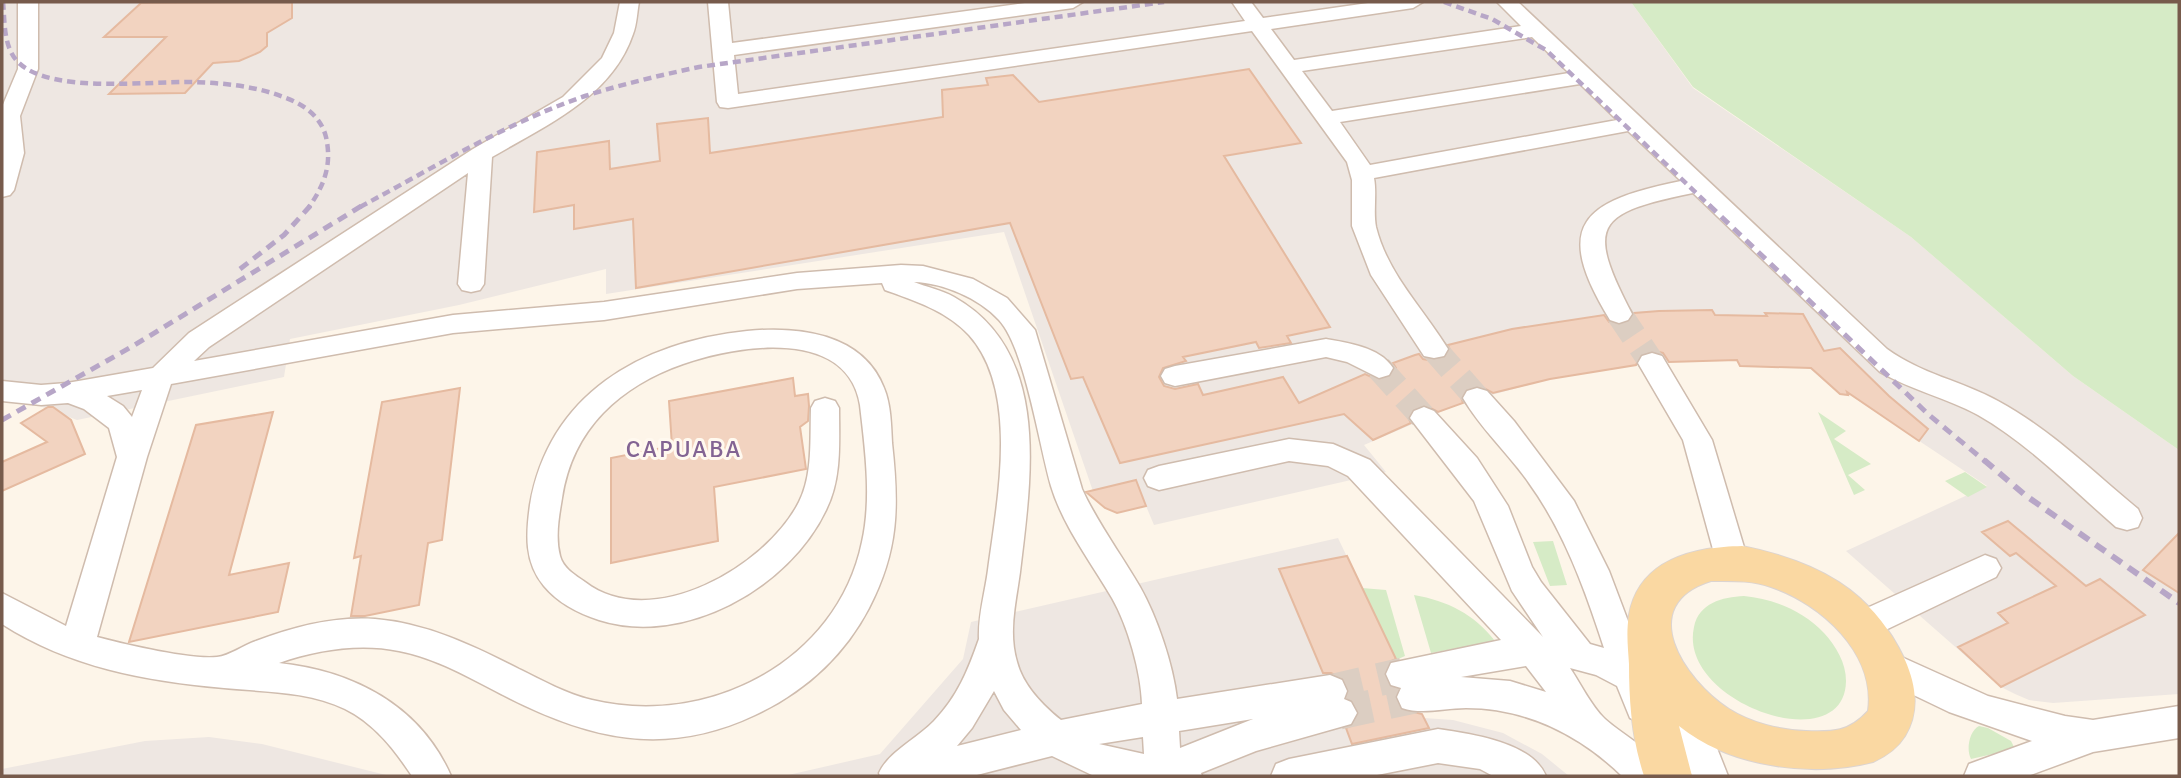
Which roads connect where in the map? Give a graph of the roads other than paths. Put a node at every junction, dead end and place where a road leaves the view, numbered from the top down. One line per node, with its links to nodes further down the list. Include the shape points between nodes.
1 (28, 2): 14 (lane, via 28,69)
2 (629, 2): 16 (lane, via 619,47 600,75 553,114)
3 (718, 2): 10 (lane)
4 (1073, 2): 10 (lane)
5 (1241, 2): 8 (lane)
6 (1413, 2): 8 (lane)
7 (1507, 2): 9 (lane)
8 (1258, 25): 10 (lane, via 728,102); 11 (lane)
9 (1536, 30): 11 (lane); 12 (lane)
10 (723, 50)
11 (1289, 67): 13 (lane)
12 (1585, 77): 13 (lane); 15 (lane)
13 (1326, 118): 17 (lane)
14 (6, 122): 19 (lane, via 13,153)
15 (1634, 123): 17 (lane); 18 (lane)
16 (481, 154): 21 (lane); 27 (lane, via 199,340)
17 (1363, 173): 23 (lane, via 1363,221 1384,278)
18 (1698, 185): 22 (lane, via 1627,200 1606,212 1593,229 1593,262); 35 (lane, via 1886,363 1908,377 1991,410)
19 (2, 190)
20 (828, 278): 27 (lane, via 604,311 464,323); 41 (lane, via 884,281 950,306 982,332 1003,366 1014,412 1016,451); 48 (lane, via 901,273 944,279 982,293 1019,325 1032,350 1067,489 1142,627)
21 (471, 284)
22 (1619, 314)
23 (1434, 349)
24 (1653, 363): 36 (lane, via 1697,440)
25 (1379, 368): 26 (lane, via 1354,354 1326,348)
26 (1174, 376)
27 (160, 377): 29 (lane); 33 (lane)
28 (2, 391): 29 (lane)
29 (67, 393): 33 (lane, via 111,411 127,430)
30 (1477, 398): 47 (lane, via 1535,467 1573,527)
31 (825, 408): 46 (lane, via 824,473 804,522 754,574 684,608 615,611 579,598 552,575 539,544 550,479 566,441 593,405 631,376 676,355 735,342 785,338 822,345 860,370 872,394 879,456 880,530 869,575 845,620 810,661 736,707 674,723 610,722 581,715 425,643 372,633 295,642)
32 (1424, 418): 44 (lane, via 1482,487 1522,580)
33 (132, 457): 42 (lane)
34 (1159, 478): 43 (lane, via 1289,450 1318,451 1346,461 1369,476)
35 (2127, 518)
36 (1733, 564): 39 (main road, via 1755,566 1801,582 1844,609); 40 (main road, via 1692,569 1670,582 1654,601)
37 (1985, 568): 39 (lane)
38 (2, 607): 42 (lane, via 31,628)
39 (1861, 626): 45 (main road)
40 (1650, 636): 47 (main road); 53 (main road, via 1655,655 1679,695 1720,730 1784,756)
41 (995, 639): 52 (lane, via 1018,701); 57 (lane, via 984,680 960,719 921,757)
42 (77, 647): 46 (lane, via 146,664)
43 (1533, 651): 44 (lane); 50 (lane); 50 (lane, via 1409,686 1513,697 1558,712)
44 (1579, 655): 47 (lane)
45 (1886, 665): 51 (lane, via 2006,720); 53 (main road, via 1892,685 1888,722 1878,737)
46 (221, 672): 56 (lane, via 292,679 356,698 392,722)
47 (1641, 683): 54 (main road, via 1654,724); 61 (lane, via 1666,703 1690,732)
48 (1160, 716): 52 (lane); 55 (lane); 55 (lane, via 1335,702)
49 (2179, 722): 51 (lane)
50 (1593, 731): 54 (lane)
51 (2093, 736): 62 (lane)
52 (1055, 738): 55 (lane, via 1101,762); 58 (lane)
53 (1836, 766)
54 (1660, 773)
55 (1166, 775)
56 (433, 776)
57 (890, 776)
58 (908, 776)
59 (1289, 776): 60 (lane, via 1438,746 1485,753)
60 (1528, 776)
61 (1710, 776)
62 (1982, 776)

